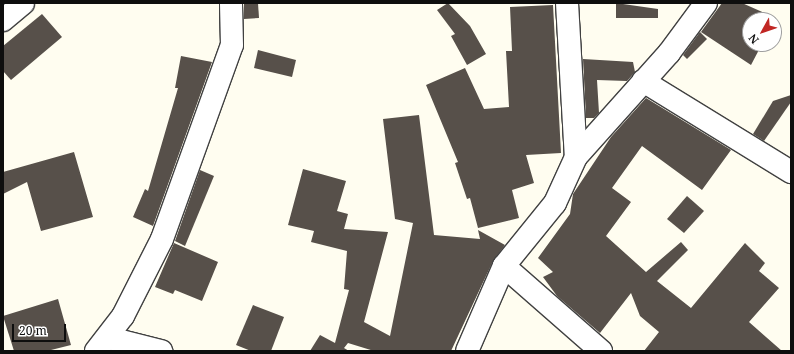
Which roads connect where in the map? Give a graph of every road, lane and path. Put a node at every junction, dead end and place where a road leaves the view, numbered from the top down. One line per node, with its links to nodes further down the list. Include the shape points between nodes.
1 (23, 3): 5 (street)
2 (231, 3): 10 (street, via 232,45 190,167 162,240)
3 (567, 3): 7 (street)
4 (706, 3): 6 (street)
5 (3, 20)
6 (643, 81): 7 (street); 8 (street)
7 (576, 157): 9 (street, via 555,203)
8 (791, 172)
9 (504, 266): 12 (street); 13 (street)
10 (103, 344): 11 (street)
11 (161, 351)
12 (467, 351)
13 (601, 351)

